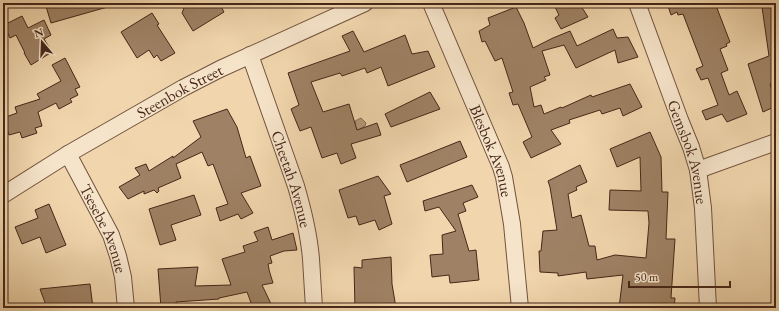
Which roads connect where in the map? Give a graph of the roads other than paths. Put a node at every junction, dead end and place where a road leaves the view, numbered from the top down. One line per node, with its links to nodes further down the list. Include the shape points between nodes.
1 (365, 3): 4 (street, Steenbok Street)
2 (431, 3): 11 (street, Blesbok Avenue, via 504,177 512,224)
3 (637, 3): 7 (street, Gemsbok Avenue)
4 (250, 55): 6 (street, Steenbok Street, via 183,88); 10 (street, Cheetah Avenue, via 301,202 311,258)
5 (776, 142): 7 (street)
6 (68, 154): 8 (street, Steenbok Street); 9 (street, Tsesebe Avenue, via 111,235 123,277)
7 (698, 170): 12 (street, Gemsbok Avenue, via 703,208)
8 (3, 195)
9 (126, 308)
10 (314, 308)
11 (520, 308)
12 (708, 308)

